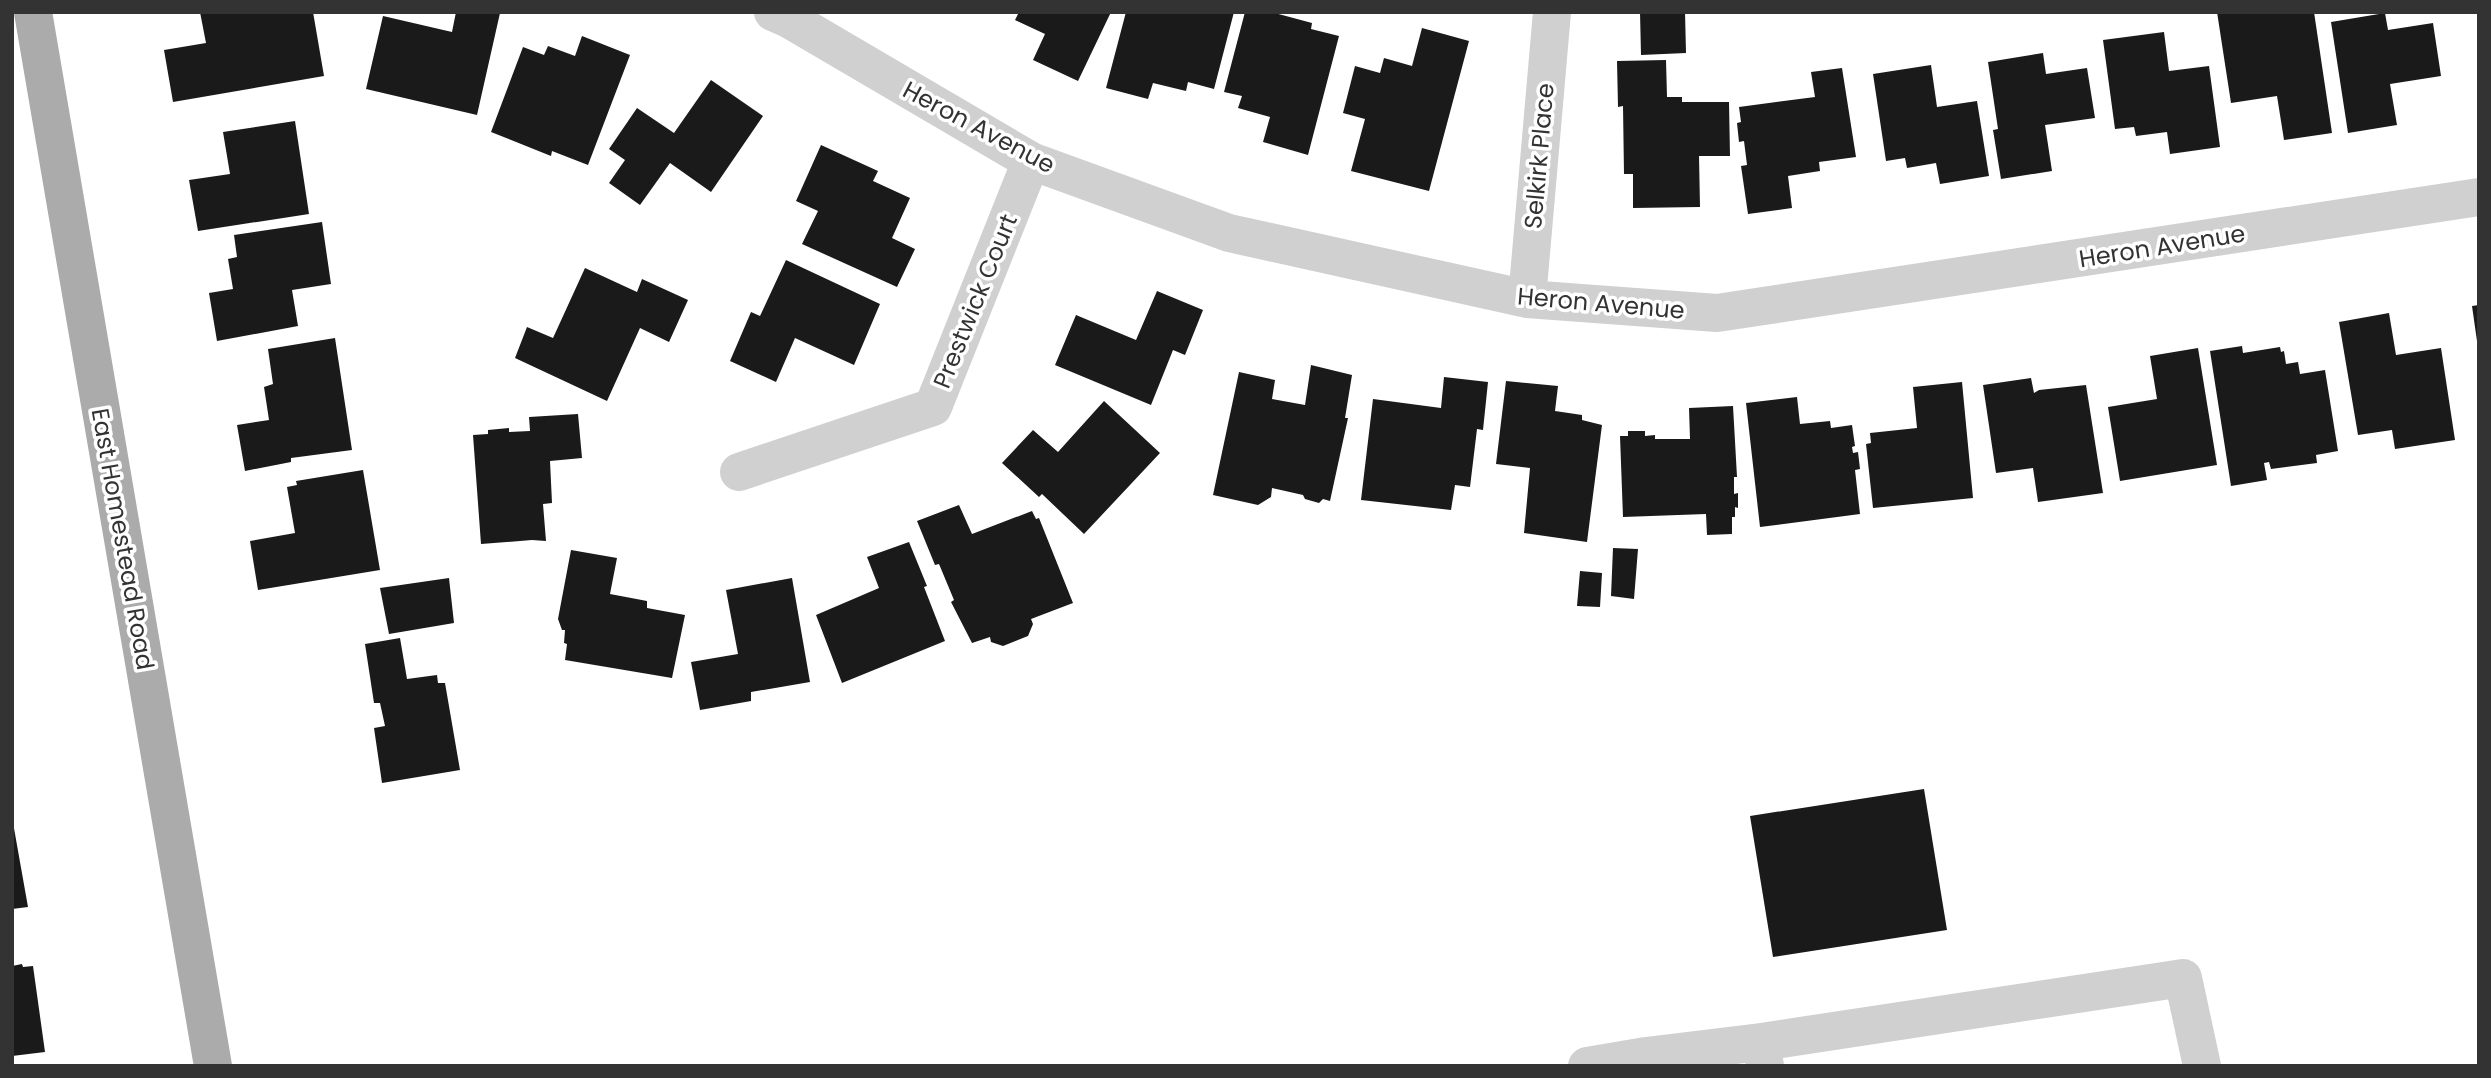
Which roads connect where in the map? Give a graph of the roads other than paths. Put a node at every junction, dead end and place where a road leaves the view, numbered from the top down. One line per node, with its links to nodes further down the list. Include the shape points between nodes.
1 (33, 12): 10 (main road, East Homestead Road)
2 (773, 12): 4 (street, Heron Avenue)
3 (1552, 12): 6 (street, Selkirk Place)
4 (1031, 161): 6 (street, Heron Avenue, via 1229,233); 7 (street, Prestwick Court, via 933,407)
5 (2479, 197): 6 (street, Heron Avenue, via 1717,313)
6 (1527, 299)
7 (738, 472)
8 (1763, 1054): 9 (street); 12 (street, via 2183,978)
9 (1647, 1061): 11 (street)
10 (213, 1066)
11 (1587, 1066)
12 (2202, 1066)

